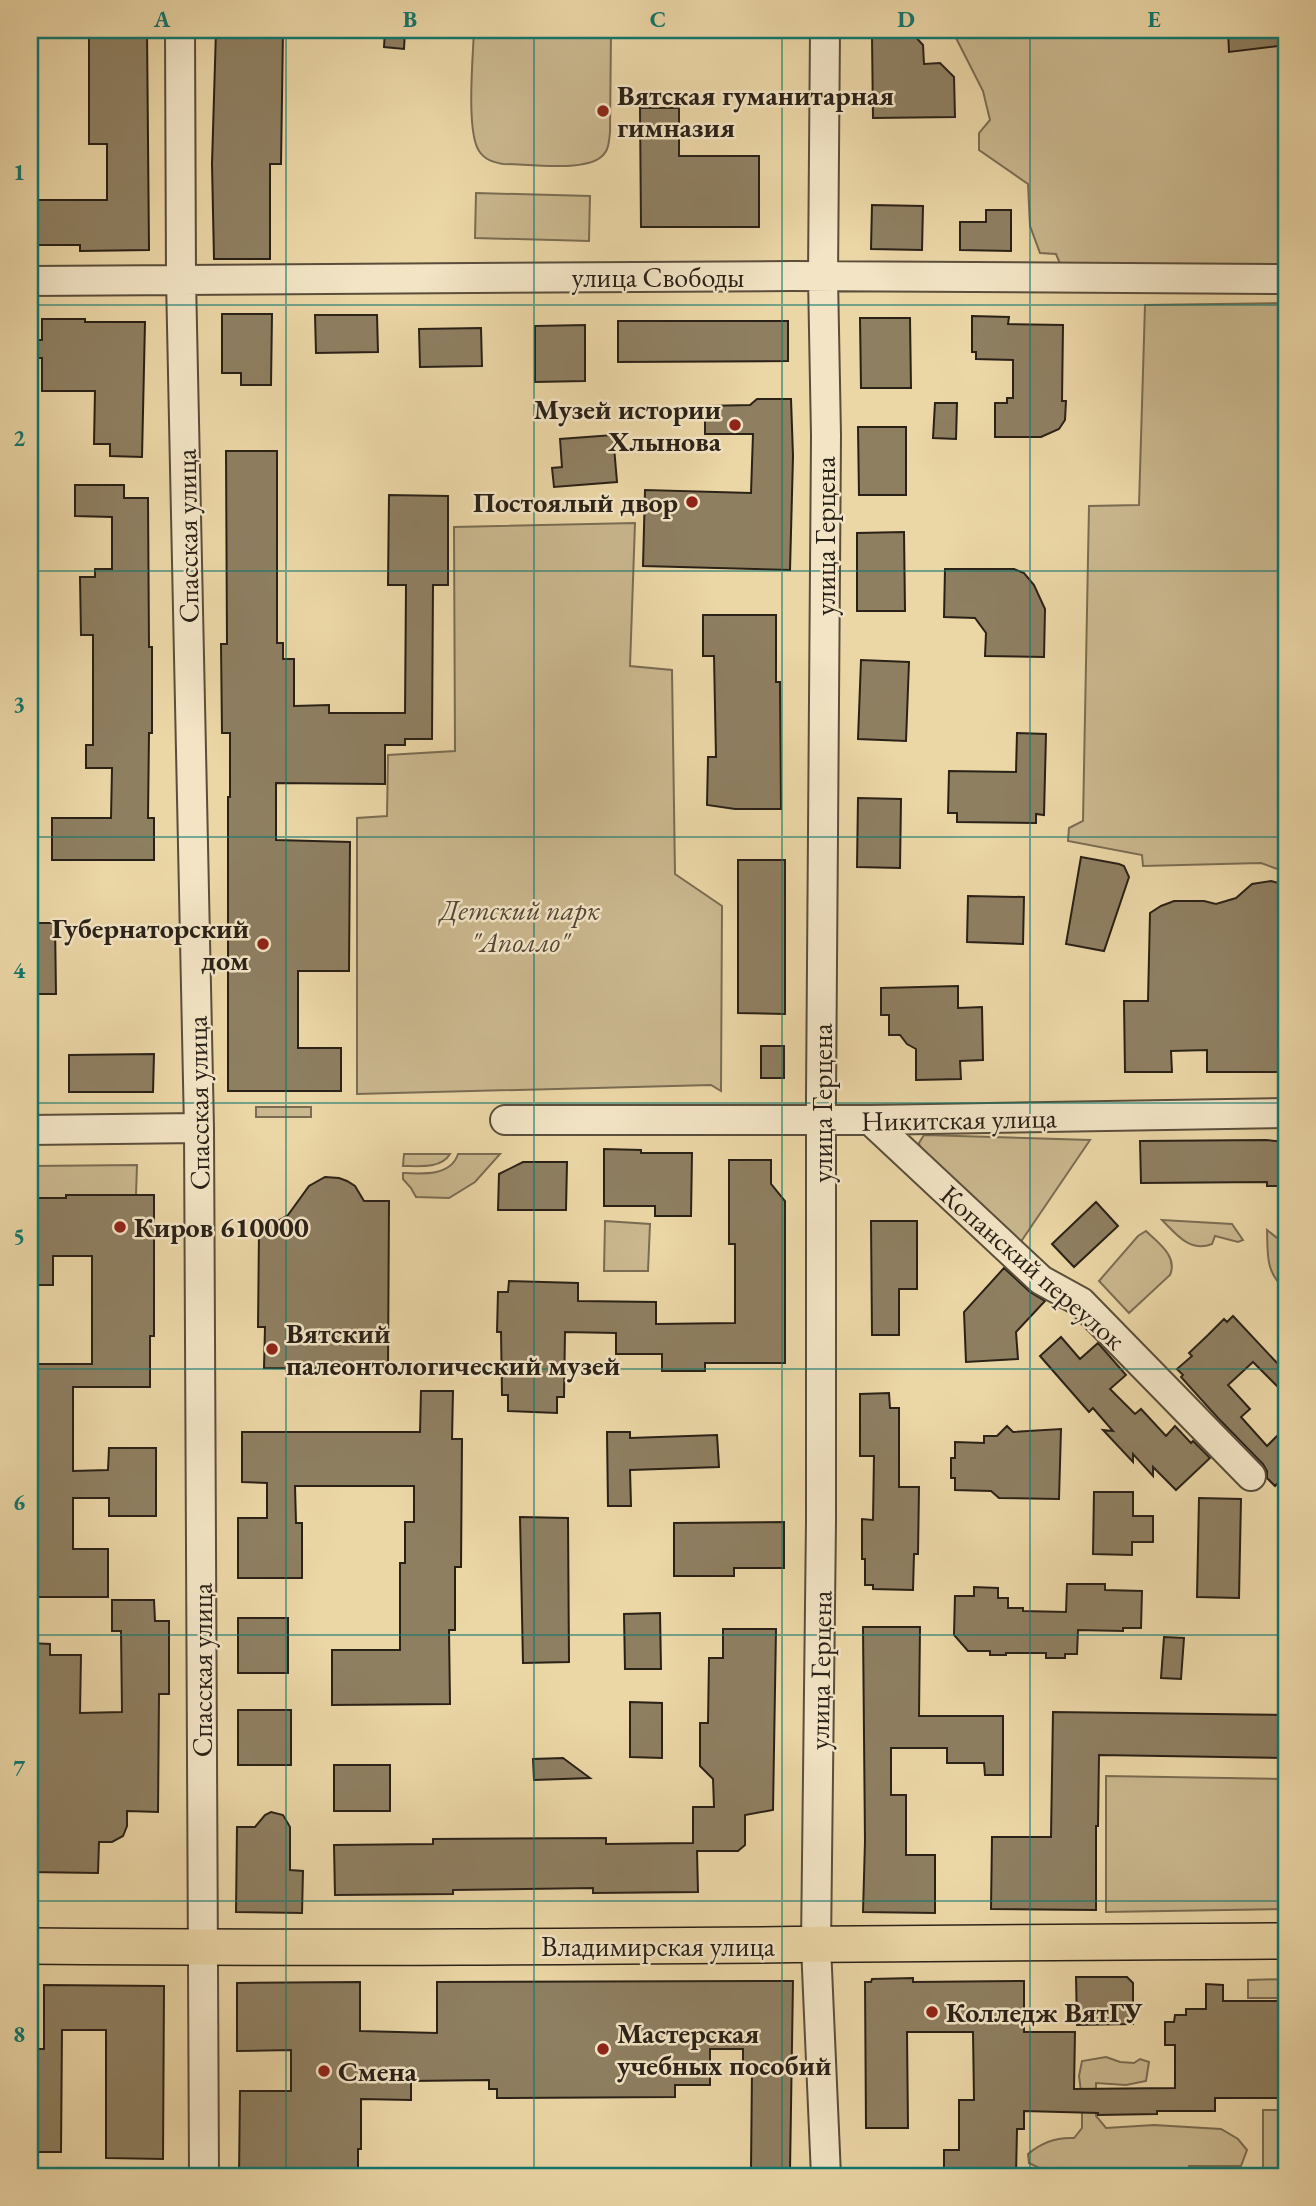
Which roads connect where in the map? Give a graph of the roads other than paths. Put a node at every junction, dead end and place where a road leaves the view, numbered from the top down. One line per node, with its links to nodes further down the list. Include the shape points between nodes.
1 (180, 30): 4 (street, Спасская улица)
2 (825, 30): 3 (street, улица Герцена)
3 (823, 277): 4 (street, улица Свободы); 5 (street, улица Свободы); 9 (street, улица Герцена)
4 (181, 279): 6 (street, улица Свободы); 11 (street, Спасская улица)
5 (1286, 279)
6 (30, 281)
7 (1286, 1113): 10 (street, Никитская улица)
8 (505, 1120): 9 (street, Никитская улица)
9 (821, 1120): 10 (street, Никитская улица); 15 (street, улица Герцена)
10 (870, 1121): 13 (street, Копанский переулок, via 1041,1280 1081,1302)
11 (199, 1128): 12 (street); 17 (street, Спасская улица)
12 (30, 1130)
13 (1251, 1476)
14 (1286, 1941): 15 (main road, Владимирская улица)
15 (816, 1945): 17 (main road, Владимирская улица); 19 (street, улица Герцена)
16 (30, 1946): 17 (main road, Владимирская улица)
17 (204, 1948): 18 (street, Спасская улица)
18 (204, 2176)
19 (826, 2176)

